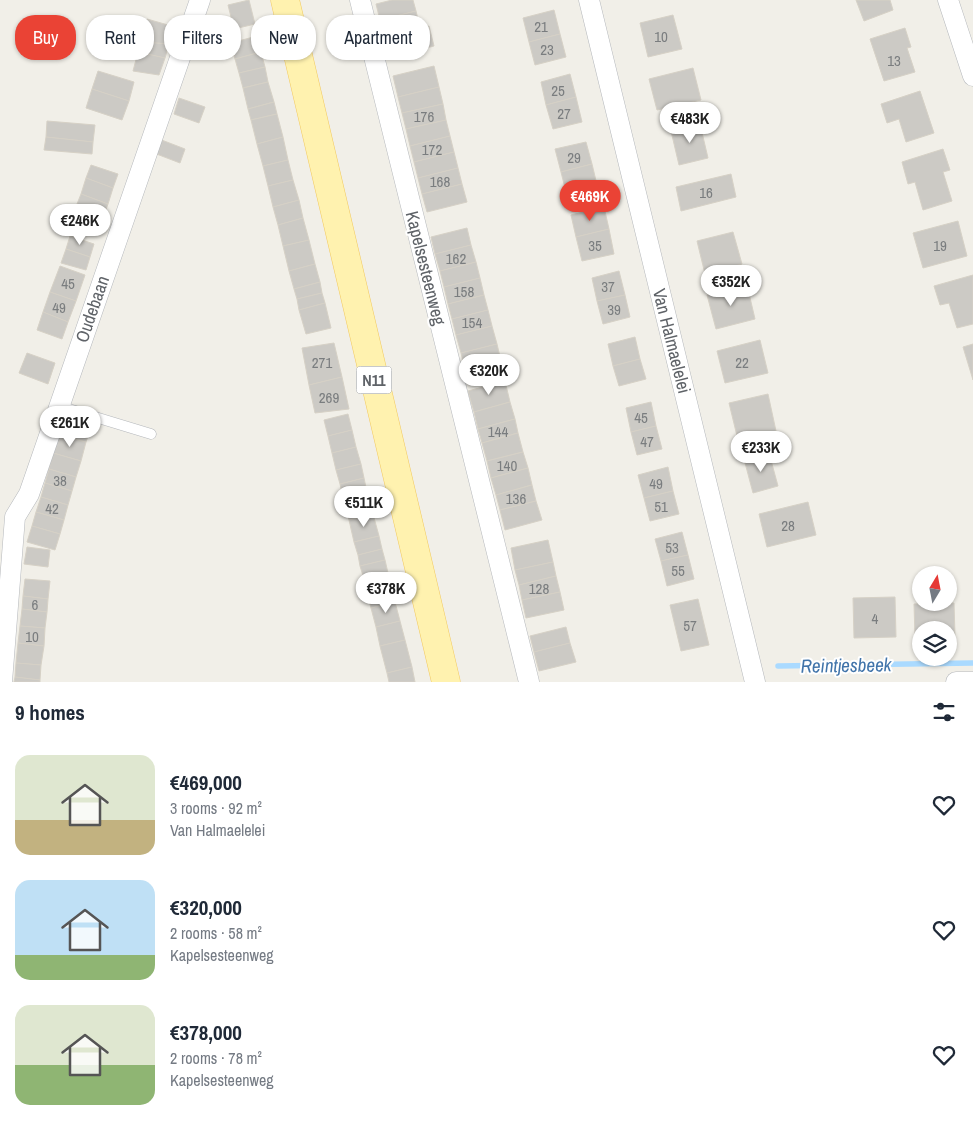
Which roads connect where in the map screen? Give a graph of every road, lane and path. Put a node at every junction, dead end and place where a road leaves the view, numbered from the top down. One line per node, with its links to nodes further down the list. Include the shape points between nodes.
1 (200, 0): 7 (street, Oudebaan)
2 (285, 0): 11 (main road, N11)
3 (360, 0): 12 (street, Kapelsesteenweg)
4 (589, 0): 13 (street, Van Halmaelelei)
5 (948, 0): 6 (street)
6 (973, 76)
7 (59, 406): 8 (lane); 9 (street, Oudebaan, via 29,494)
8 (151, 434)
9 (8, 518): 10 (street)
10 (2, 682)
11 (446, 682)
12 (528, 682)
13 (755, 682)
14 (956, 682): 15 (street)
15 (973, 682)

